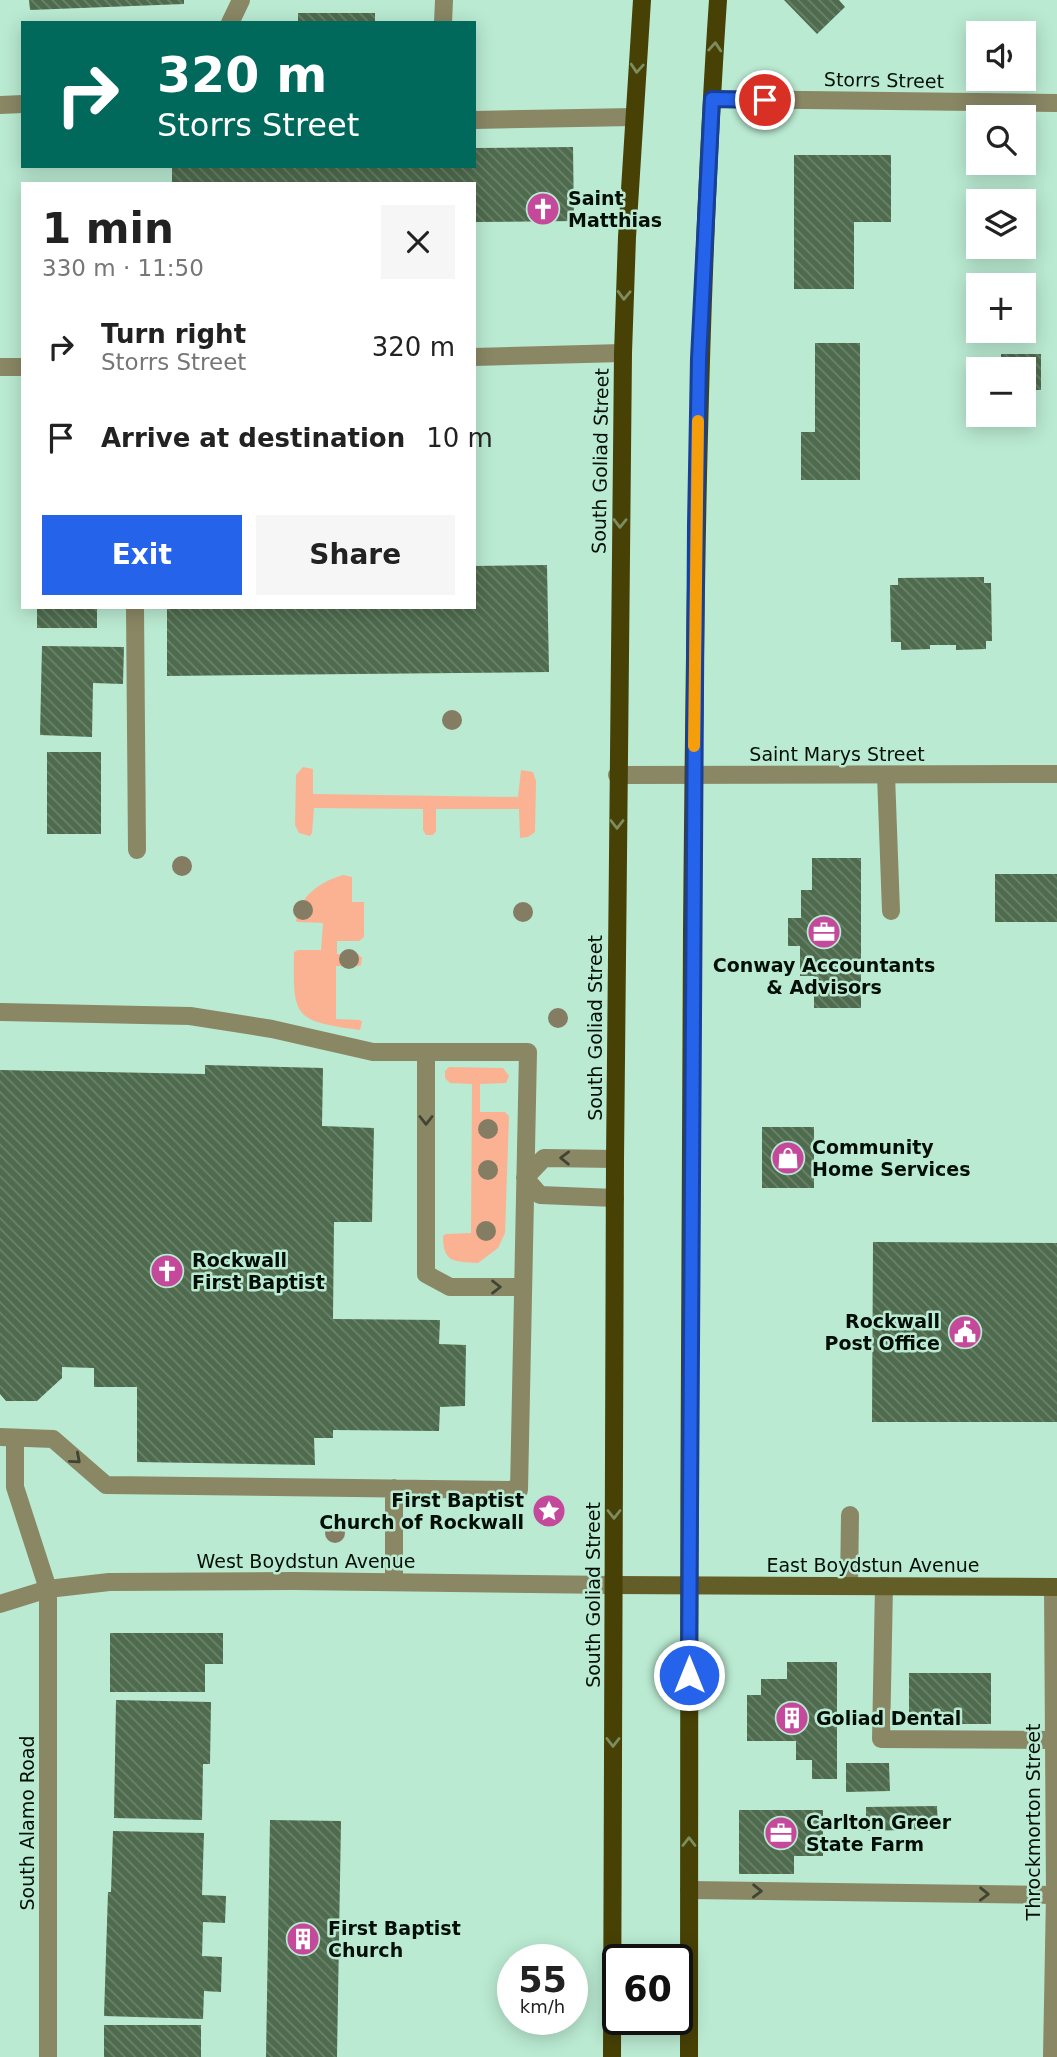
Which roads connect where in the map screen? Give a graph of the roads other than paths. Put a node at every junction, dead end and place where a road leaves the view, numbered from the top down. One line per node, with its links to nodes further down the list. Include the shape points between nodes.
1 (241, 0): 5 (street)
2 (444, 0): 6 (street)
3 (642, 0): 11 (main road, South Goliad Street, one-way to 11)
4 (718, 0): 7 (main road, one-way to 4)
5 (231, 21)
6 (443, 21)
7 (712, 99): 8 (street, Storrs Street); 21 (main road, via 698,420)
8 (1057, 103)
9 (21, 104): 10 (street)
10 (0, 105)
11 (634, 117): 12 (street); 13 (main road, South Goliad Street, one-way to 13)
12 (476, 120)
13 (622, 353): 14 (street); 19 (main road, South Goliad Street, one-way to 19)
14 (476, 357)
15 (0, 367): 16 (street)
16 (21, 367)
17 (135, 609): 22 (street)
18 (1057, 774): 20 (street, Saint Marys Street)
19 (617, 775): 21 (street, Saint Marys Street); 26 (main road, South Goliad Street, one-way to 26)
20 (886, 775): 21 (street, Saint Marys Street); 23 (street)
21 (693, 776): 35 (main road)
22 (137, 850)
23 (891, 911)
24 (0, 1012): 25 (street, via 190,1016 373,1052)
25 (426, 1052): 27 (street, via 528,1052); 29 (street, one-way to 29, via 426,1274 450,1287)
26 (615, 1159): 27 (street, one-way to 27, via 544,1158); 28 (main road, South Goliad Street)
27 (525, 1178): 28 (street, via 540,1195); 29 (street)
28 (615, 1198): 34 (main road, South Goliad Street, one-way to 34)
29 (523, 1287): 31 (street, via 519,1489)
30 (8, 1437): 31 (street, one-way to 31, via 53,1439 106,1485); 39 (street, South Alamo Road, via 15,1487)
31 (394, 1488): 33 (street)
32 (850, 1515): 36 (street)
33 (394, 1582): 34 (street, West Boydstun Avenue); 39 (street, West Boydstun Avenue, via 109,1582)
34 (614, 1585): 35 (street, East Boydstun Avenue); 45 (main road, South Goliad Street, one-way to 45)
35 (689, 1585): 36 (street, East Boydstun Avenue); 42 (main road, one-way to 35)
36 (849, 1586): 37 (street, East Boydstun Avenue)
37 (884, 1586): 38 (street, East Boydstun Avenue); 41 (street, via 881,1740)
38 (1055, 1587): 41 (street, Throckmorton Street)
39 (48, 1589): 40 (street, West Boydstun Avenue); 44 (street, South Alamo Road)
40 (0, 1604)
41 (1055, 1740): 43 (street, Throckmorton Street)
42 (689, 1890): 43 (street, one-way to 43); 46 (main road)
43 (1055, 1895): 47 (street, Throckmorton Street)
44 (48, 2057)
45 (612, 2057)
46 (689, 2057)
47 (1052, 2057)

